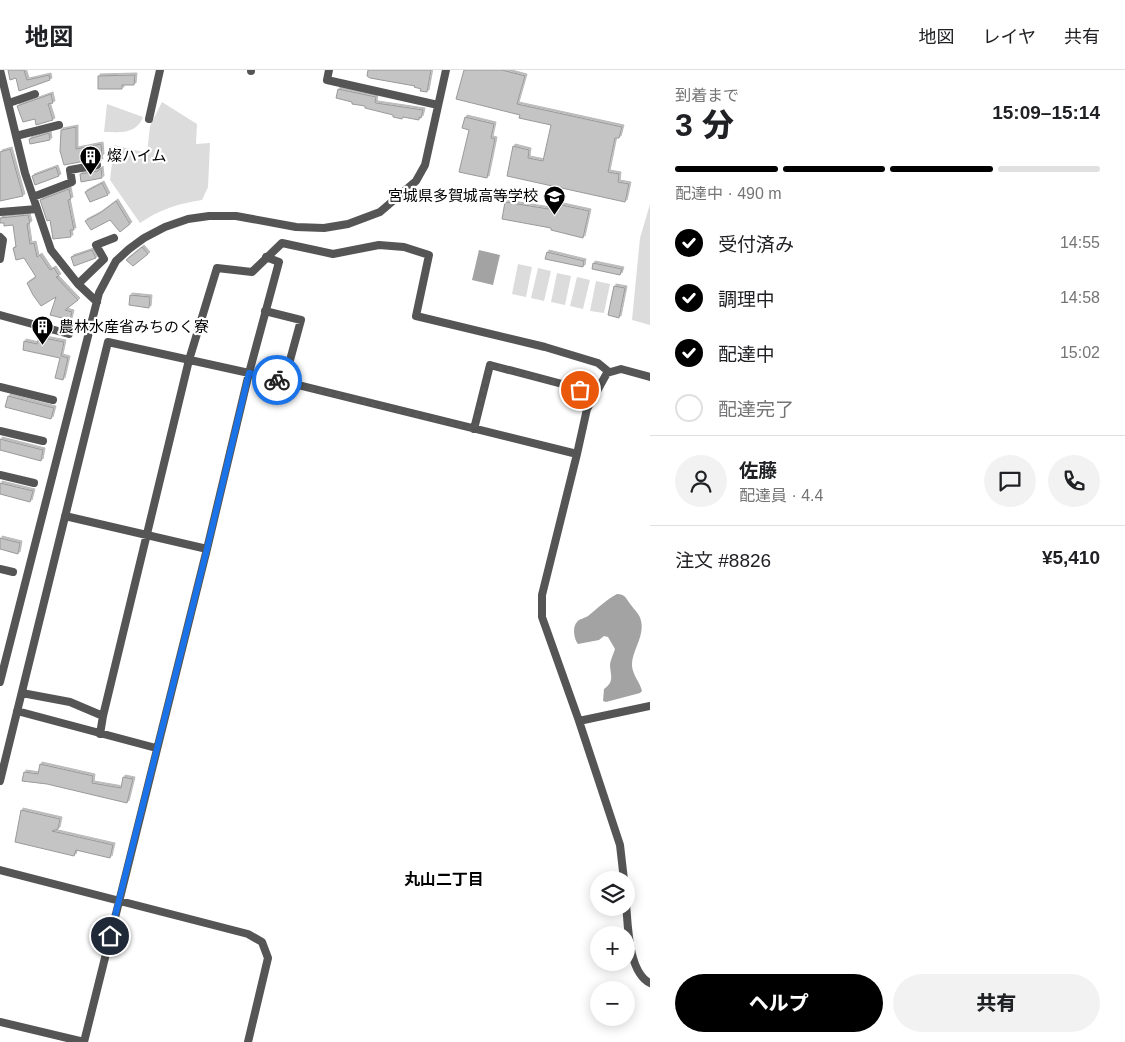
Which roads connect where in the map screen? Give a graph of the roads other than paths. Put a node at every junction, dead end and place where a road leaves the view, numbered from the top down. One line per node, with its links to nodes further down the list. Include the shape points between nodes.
1 (0, 70): 5 (street)
2 (160, 70): 9 (street)
3 (329, 70): 8 (street, via 327,80)
4 (446, 70): 8 (street)
5 (3, 92): 7 (street)
6 (35, 94): 7 (street)
7 (9, 103): 11 (street)
8 (438, 105): 21 (street, via 425,165 416,181 380,212 348,224 324,228 236,216 209,216 180,222 144,238 116,261)
9 (149, 118)
10 (59, 125): 11 (street)
11 (16, 136): 13 (street)
12 (97, 165): 13 (street, via 70,170 72,182)
13 (33, 197): 14 (street)
14 (37, 209): 15 (street); 20 (street, via 51,250)
15 (0, 212)
16 (0, 237): 18 (street, via 3,240)
17 (114, 238): 20 (street, via 96,245 104,259)
18 (0, 258)
19 (266, 258): 22 (street, via 279,262); 25 (street, via 252,272 217,268); 26 (street, via 282,242 333,254 379,245 404,247 429,255 416,316 545,347 598,363)
20 (78, 284): 21 (street)
21 (97, 302): 44 (street)
22 (265, 311): 27 (street); 29 (street, via 300,320)
23 (0, 315): 24 (street)
24 (69, 334)
25 (190, 360): 27 (street); 39 (street, via 108,342); 40 (street)
26 (609, 372): 28 (street, via 621,369); 31 (street)
27 (249, 373): 29 (street); 41 (street)
28 (650, 377)
29 (284, 382): 33 (street)
30 (0, 387): 32 (street)
31 (594, 396): 33 (street, via 566,385 490,366); 36 (street, via 587,409)
32 (53, 400)
33 (474, 429): 36 (street)
34 (0, 431): 35 (street)
35 (43, 441)
36 (577, 454): 49 (street, via 542,595 542,617)
37 (0, 475): 38 (street)
38 (34, 483)
39 (65, 516): 40 (street); 45 (street)
40 (148, 535): 41 (street); 48 (street)
41 (207, 549): 51 (street)
42 (0, 569): 43 (street)
43 (13, 572)
44 (0, 682)
45 (22, 693): 47 (street); 48 (street, via 70,702)
46 (650, 706): 49 (street)
47 (17, 711): 50 (street); 52 (street)
48 (103, 716): 50 (street)
49 (579, 721): 54 (street, via 620,845)
50 (100, 734): 51 (street)
51 (156, 748): 55 (street)
52 (0, 782)
53 (0, 870): 55 (street)
54 (623, 871)
55 (118, 900): 59 (street); 60 (street, via 248,934 262,942 268,958)
56 (627, 916): 57 (street, via 635,966)
57 (650, 983)
58 (0, 1022): 59 (street)
59 (84, 1042)
60 (248, 1042)

